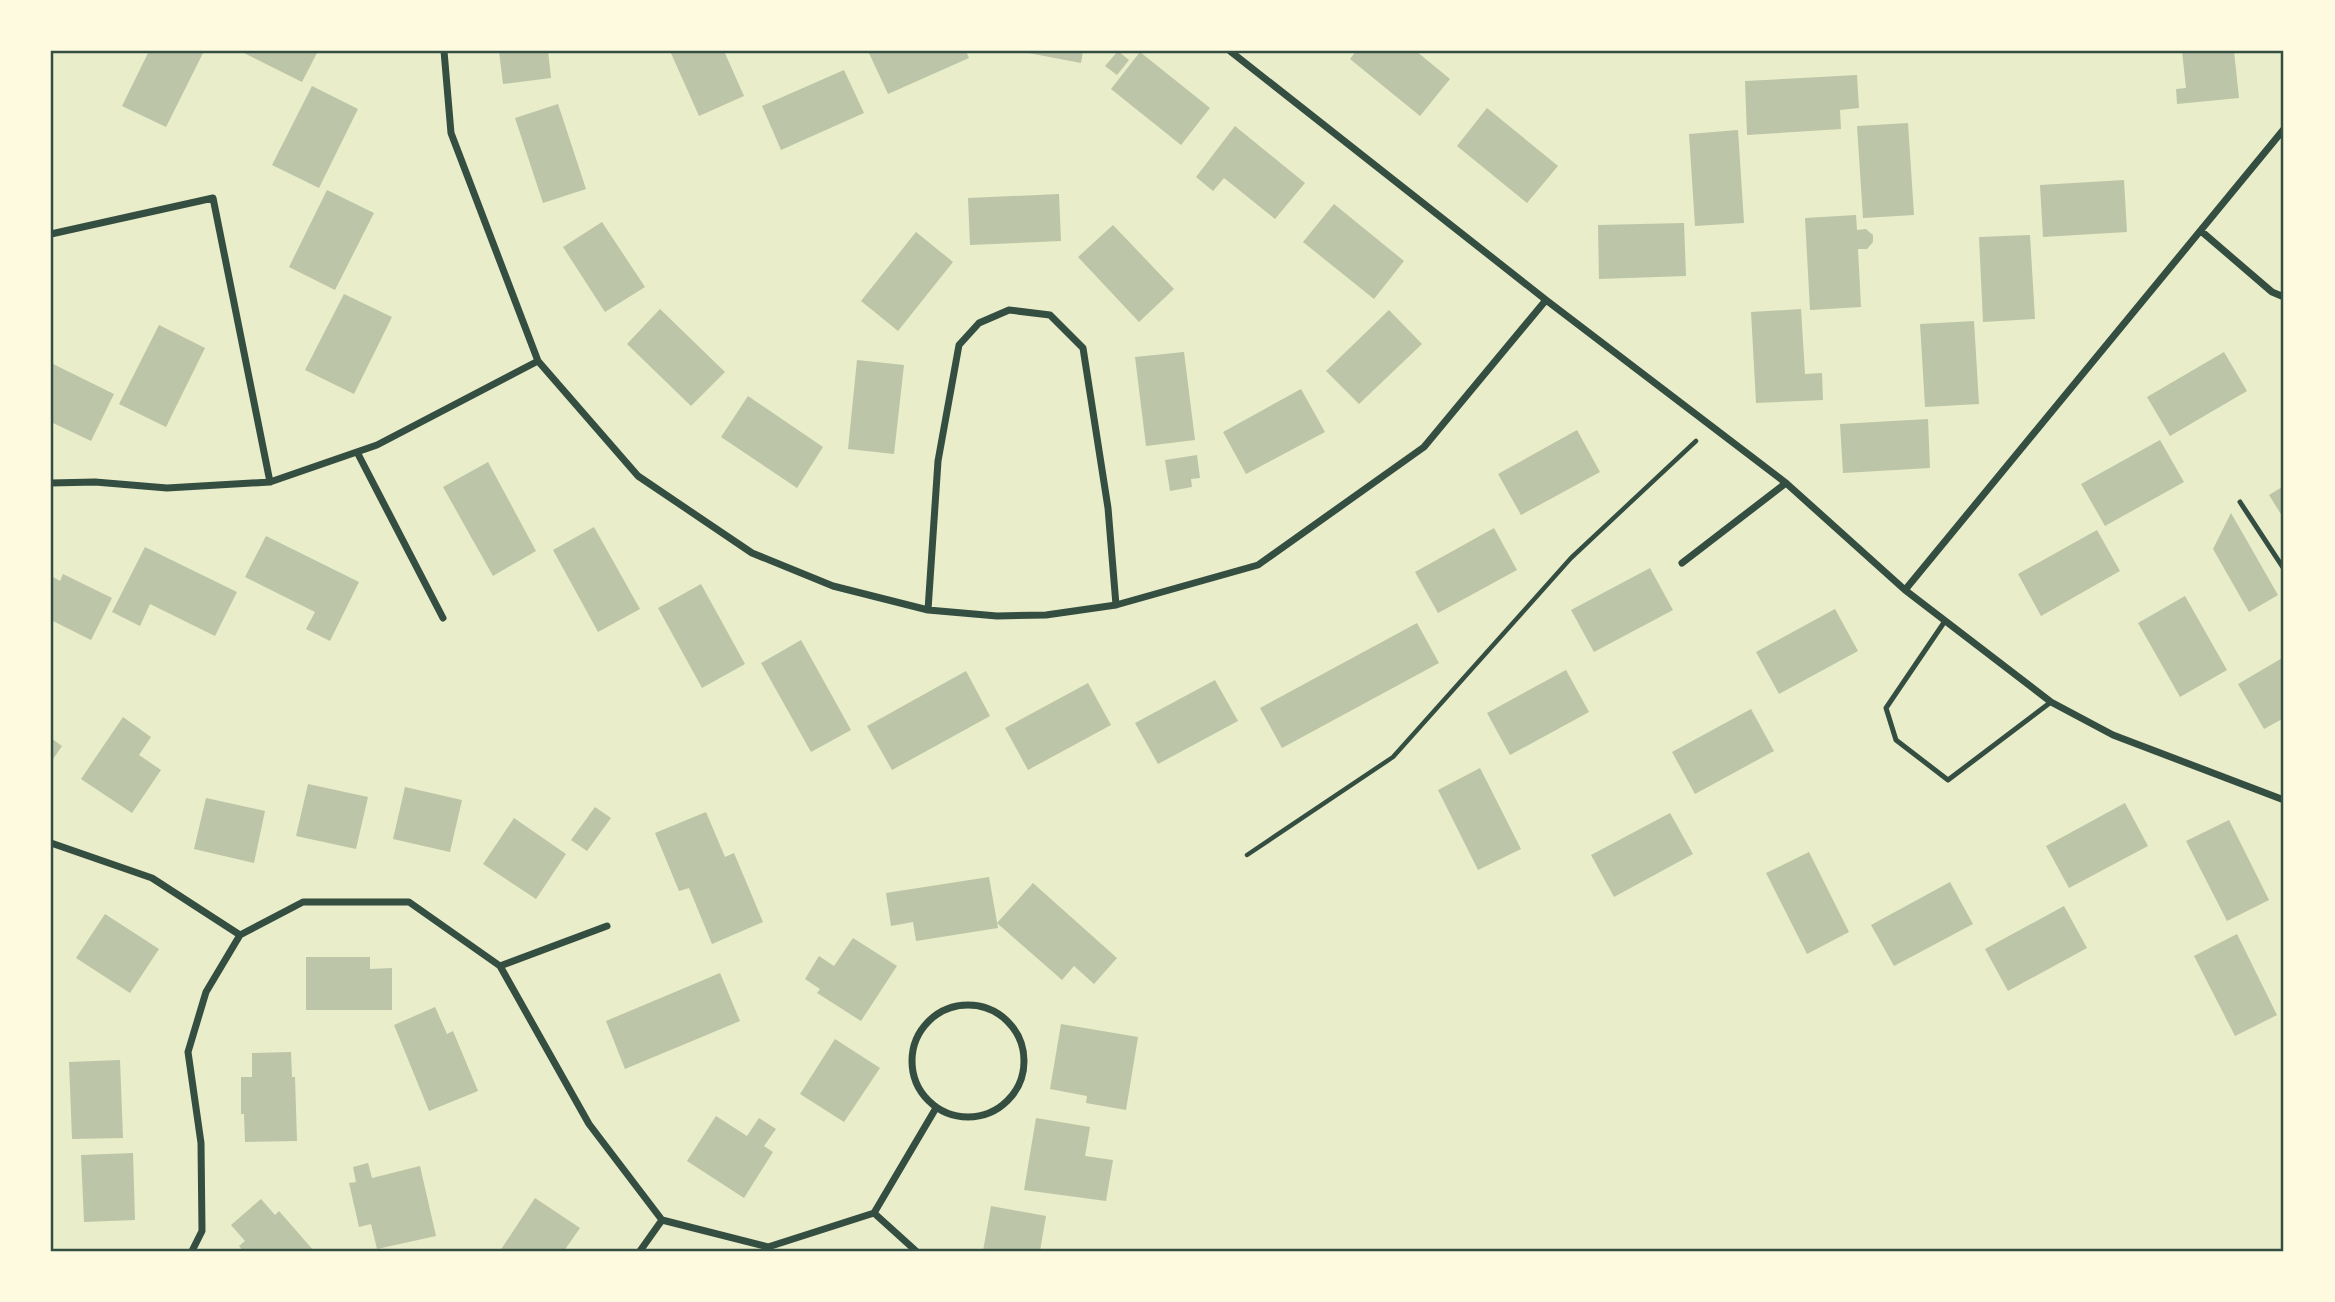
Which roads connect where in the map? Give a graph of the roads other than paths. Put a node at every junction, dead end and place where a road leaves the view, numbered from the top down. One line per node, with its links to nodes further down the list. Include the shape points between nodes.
1 (444, 51): 8 (street, via 451,133)
2 (1230, 51): 7 (street)
3 (2284, 129): 4 (street)
4 (2201, 231): 6 (street, via 2272,292); 16 (street)
5 (51, 234): 10 (street, via 213,198)
6 (2284, 297)
7 (1546, 300): 12 (street); 17 (street, via 1424,447 1280,550 1258,565)
8 (538, 361): 9 (street); 18 (street, via 638,476 752,553 833,586)
9 (357, 452): 10 (street); 19 (street)
10 (270, 482): 11 (street, via 167,488)
11 (51, 483)
12 (1786, 483): 14 (street); 16 (street)
13 (2240, 502): 15 (lane)
14 (1682, 563)
15 (2284, 569)
16 (1905, 590): 20 (street)
17 (1116, 605): 18 (street, via 1046,615); 18 (street, via 1108,508 1083,348 1051,315 1009,310 979,323 959,345 938,461)
18 (928, 611)
19 (443, 618)
20 (1945, 621): 21 (street); 21 (lane, via 1886,708 1896,740 1948,780)
21 (2052, 702): 22 (street, via 2113,735)
22 (2284, 800)
23 (51, 843): 25 (street, via 152,878)
24 (607, 926): 26 (street)
25 (240, 935): 26 (street, via 303,902 409,902); 30 (street, via 205,992 188,1052 201,1143 202,1231)
26 (500, 966): 29 (street, via 589,1124)
27 (936, 1108): 27 (street, via 915,1082 912,1058 918,1034 935,1015 951,1007 974,1005 996,1011 1020,1037 1026,1062 1023,1079 1009,1101 987,1115 966,1118); 28 (street)
28 (874, 1213): 29 (street, via 768,1247); 32 (street)
29 (662, 1220): 31 (street)
30 (192, 1251)
31 (640, 1251)
32 (916, 1251)

